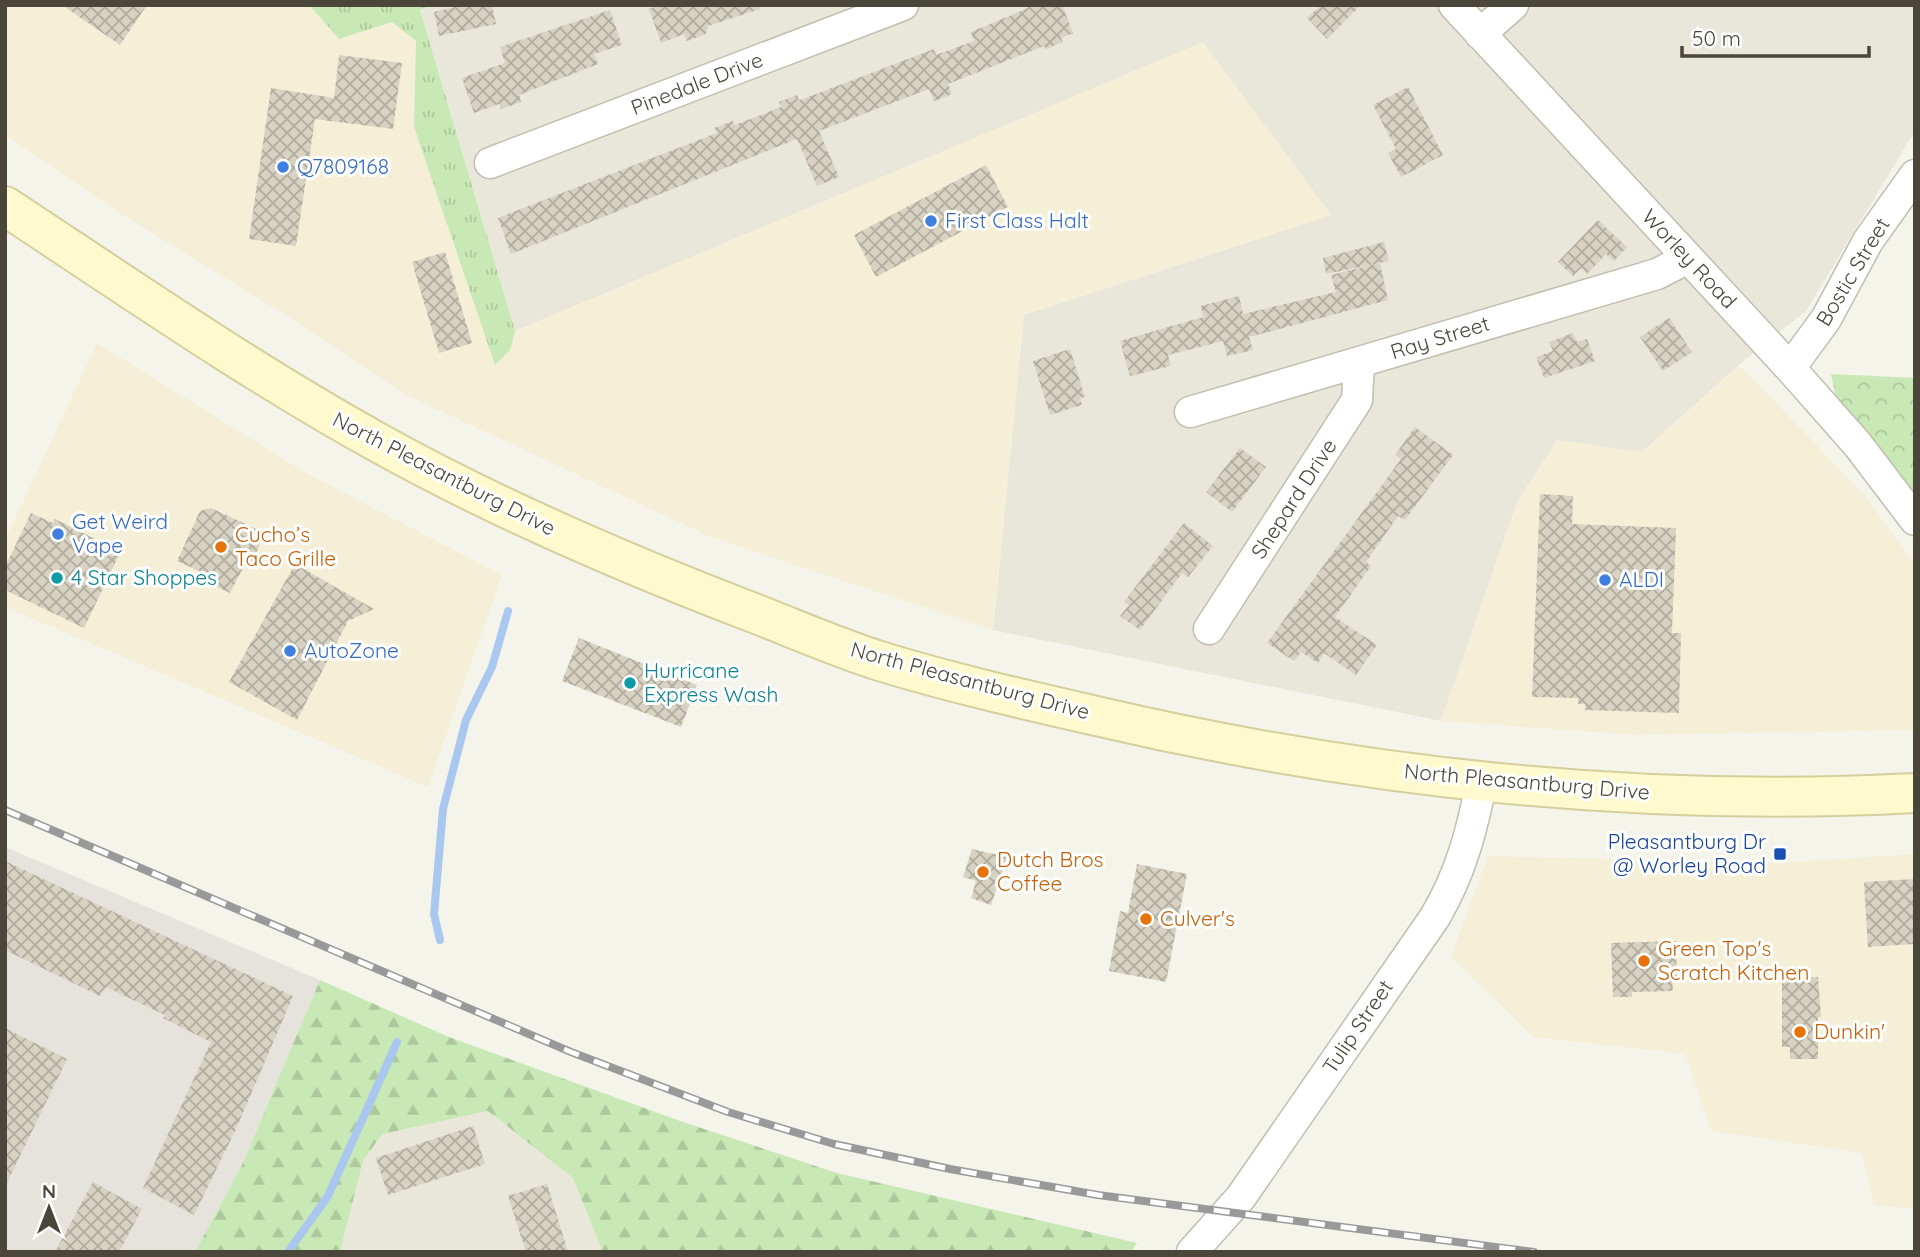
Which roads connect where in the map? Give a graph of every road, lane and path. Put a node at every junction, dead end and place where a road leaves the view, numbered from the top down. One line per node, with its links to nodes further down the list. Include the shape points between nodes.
1 (903, 5): 5 (street, Pinedale Drive)
2 (1454, 5): 4 (street, Worley Road)
3 (1513, 5): 4 (street)
4 (1480, 34): 8 (street, Worley Road)
5 (490, 163)
6 (1915, 174): 10 (street, Bostic Street, via 1868,241 1826,319)
7 (5, 206): 14 (main road, North Pleasantburg Drive, via 289,392 558,533 668,581 882,662 1025,700 1278,754)
8 (1688, 258): 9 (street, Ray Street, via 1657,274); 10 (street, Worley Road)
9 (1359, 363): 11 (street, Ray Street); 13 (street, Shepard Drive, via 1357,400)
10 (1790, 368): 12 (street, Worley Road, via 1858,444)
11 (1190, 412)
12 (1915, 520)
13 (1209, 629)
14 (1482, 780): 15 (main road, North Pleasantburg Drive, via 1690,794); 16 (street, Tulip Street, via 1472,834 1453,887 1435,917 1241,1197)
15 (1915, 793)
16 (1192, 1252)

